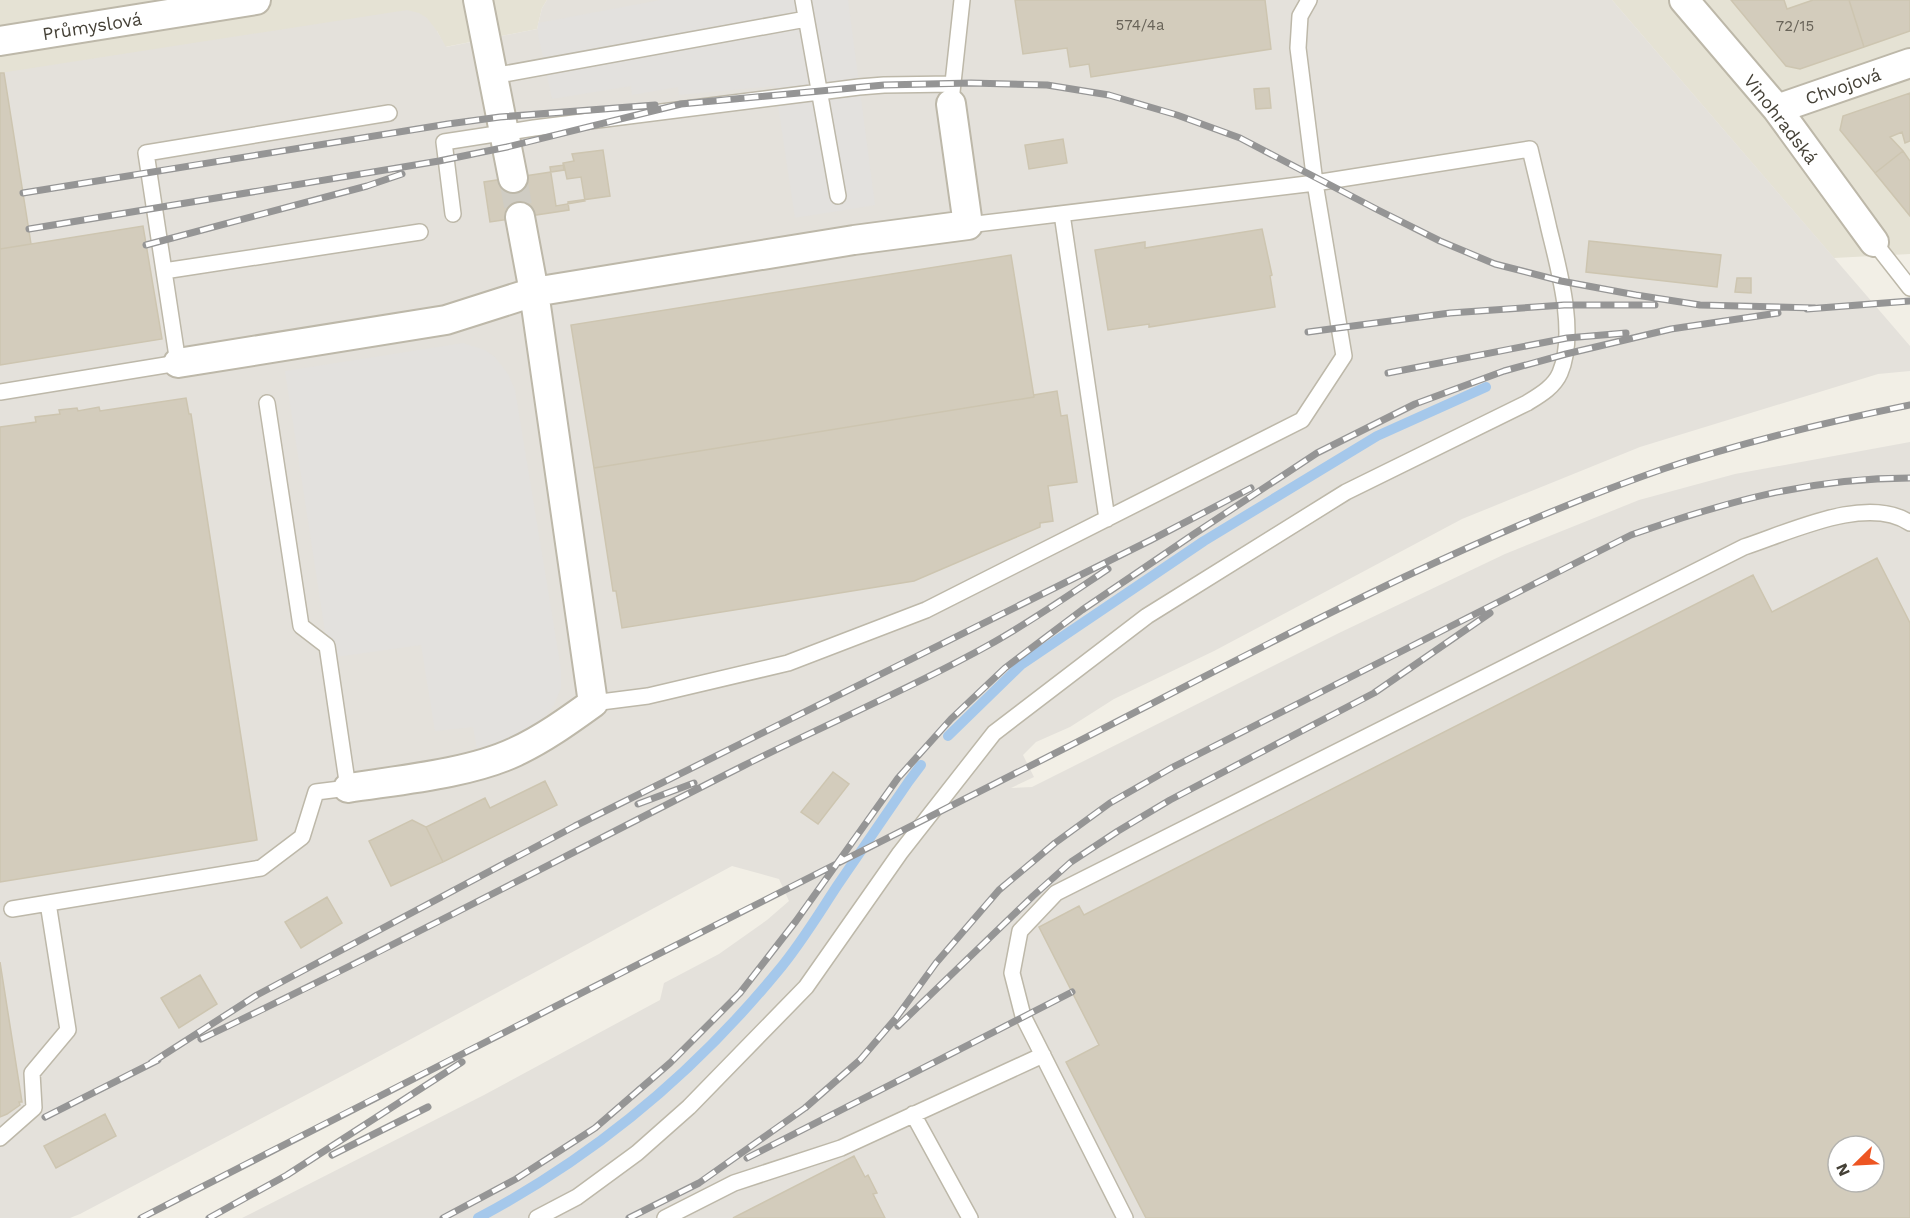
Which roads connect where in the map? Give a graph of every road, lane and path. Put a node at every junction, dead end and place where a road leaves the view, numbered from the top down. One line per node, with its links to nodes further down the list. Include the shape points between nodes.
1 (256, 0): 8 (street, Průmyslová)
2 (478, 0): 10 (street)
3 (803, 0): 7 (lane)
4 (962, 0): 12 (lane)
5 (1309, 0): 17 (lane, via 1300,16 1298,48)
6 (1684, 0): 13 (street, Vinohradská)
7 (806, 19): 10 (lane); 11 (lane)
8 (0, 41)
9 (1910, 63): 13 (street, Chvojová)
10 (493, 76): 15 (street)
11 (819, 93): 12 (lane, via 884,85); 15 (lane); 18 (lane)
12 (952, 94): 22 (street)
13 (1776, 109): 24 (street, Vinohradská)
14 (389, 113): 25 (lane, via 146,153)
15 (503, 133): 16 (street); 19 (lane, via 444,142)
16 (513, 178)
17 (1315, 183): 20 (lane); 31 (lane, via 1344,356 1302,420); 40 (lane, via 1530,148 1561,281 1567,338 1559,375 1546,391 1527,403 1346,492 1147,616 994,733 900,854 806,987 637,1153 577,1197)
18 (838, 196)
19 (453, 214)
20 (1062, 214): 22 (lane); 31 (lane)
21 (520, 217): 27 (street)
22 (968, 225): 27 (street)
23 (420, 232): 25 (lane)
24 (1874, 242): 26 (lane)
25 (164, 271): 28 (lane)
26 (1910, 287)
27 (534, 292): 28 (street, via 446,320); 33 (street)
28 (178, 363): 29 (lane)
29 (0, 392)
30 (267, 403): 34 (lane, via 301,626 327,646)
31 (1107, 519): 33 (lane, via 926,610 788,663 648,696)
32 (1910, 523): 37 (lane, via 1891,513 1857,512 1744,547 1056,893 1020,931 1012,973 1023,1016)
33 (593, 703): 34 (street, via 542,738 479,765)
34 (348, 788): 35 (lane, via 316,792 302,837 261,868)
35 (48, 903): 36 (lane); 39 (lane, via 68,1030 32,1073 34,1108)
36 (12, 909)
37 (1043, 1055): 38 (lane); 43 (lane)
38 (913, 1114): 41 (lane, via 841,1148 734,1183); 42 (lane)
39 (0, 1138)
40 (537, 1218)
41 (665, 1218)
42 (970, 1218)
43 (1125, 1218)

